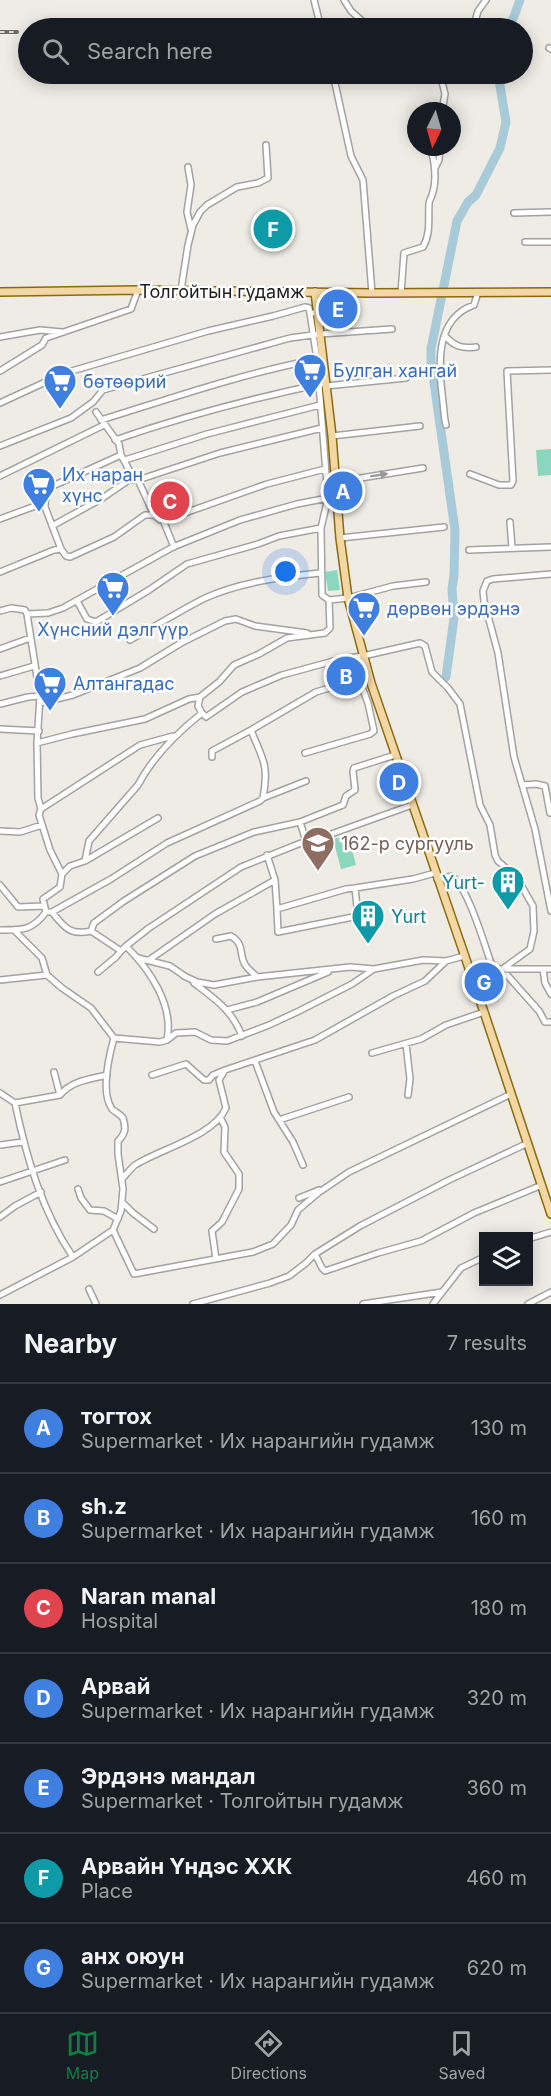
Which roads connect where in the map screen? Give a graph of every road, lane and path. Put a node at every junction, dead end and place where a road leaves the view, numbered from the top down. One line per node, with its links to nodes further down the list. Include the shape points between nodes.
1 (312, 0): 4 (street)
2 (344, 0): 5 (street)
3 (486, 0): 6 (street)
4 (318, 18)
5 (359, 18)
6 (476, 18)
7 (335, 84): 26 (street, via 351,156 363,180)
8 (442, 84): 9 (street)
9 (444, 102)
10 (267, 145): 17 (street, via 268,178 237,187 207,205)
11 (432, 156): 14 (street)
12 (439, 156): 14 (street)
13 (188, 166): 17 (street, via 191,185 187,212)
14 (435, 170): 27 (street, via 429,200 429,233 423,247 404,253)
15 (551, 212): 16 (street)
16 (514, 213)
17 (191, 231): 21 (street)
18 (525, 242): 19 (street)
19 (551, 242)
20 (138, 290): 21 (main road, Толгойтын гудамж); 22 (main road, Толгойтын гудамж); 30 (street, via 131,309)
21 (182, 290): 23 (main road, Толгойтын гудамж)
22 (0, 292)
23 (315, 292): 26 (main road, Толгойтын гудамж); 28 (main road)
24 (475, 292): 25 (main road, Толгойтын гудамж); 27 (main road, Толгойтын гудамж); 32 (street, via 474,305 455,316)
25 (551, 292)
26 (372, 293): 27 (main road, Толгойтын гудамж)
27 (400, 293)
28 (314, 313): 31 (main road); 40 (street, via 305,307 208,332 65,373)
29 (392, 329): 31 (street)
30 (63, 332): 33 (street, via 40,330); 36 (street, via 46,338 42,345)
31 (316, 334): 35 (main road); 49 (street, via 103,390 70,418)
32 (445, 336): 34 (street, via 453,345); 44 (street, via 439,366)
33 (0, 337)
34 (476, 347)
35 (320, 359): 39 (main road); 43 (street, via 266,370)
36 (0, 370)
37 (551, 370): 53 (street, via 507,371 511,484 499,485)
38 (406, 378): 39 (street)
39 (323, 384): 41 (street); 47 (main road); 48 (street, via 218,408)
40 (0, 403)
41 (321, 405): 46 (street); 50 (street)
42 (96, 412): 43 (street)
43 (102, 423): 48 (street); 54 (street)
44 (446, 425)
45 (420, 426): 47 (street)
46 (322, 428): 52 (street); 55 (street, via 220,453)
47 (332, 436): 56 (main road)
48 (115, 440): 50 (street)
49 (0, 446)
50 (123, 458): 55 (street); 58 (street, via 46,489)
51 (423, 468): 56 (street, one-way to 51)
52 (325, 469): 57 (street); 61 (street, via 267,484)
53 (470, 474)
54 (0, 476)
55 (138, 480): 59 (street); 63 (street, via 129,480)
56 (336, 482): 66 (main road)
57 (328, 498): 65 (street); 67 (street, via 249,517)
58 (45, 507): 60 (street, via 38,505); 63 (street)
59 (154, 515): 61 (street); 70 (street, via 145,515 114,537 70,557)
60 (0, 519)
61 (163, 520): 67 (street)
62 (510, 522): 69 (street)
63 (52, 526): 70 (street)
64 (444, 526): 66 (street)
65 (321, 528): 73 (street); 78 (street, via 279,536 187,564 96,622 87,619)
66 (340, 538): 76 (main road)
67 (174, 547): 78 (street)
68 (551, 547): 69 (street)
69 (512, 548): 71 (street)
70 (61, 549): 72 (street)
71 (469, 550)
72 (0, 572)
73 (321, 573): 77 (street, via 322,595); 83 (street, via 236,587 204,599)
74 (551, 574): 106 (street, via 493,579 487,581 483,591)
75 (426, 582): 76 (street)
76 (348, 598): 77 (street); 85 (main road)
77 (329, 600): 81 (street, via 330,628 325,633)
78 (77, 601): 80 (street, via 48,613)
79 (0, 611): 80 (street, via 19,608)
80 (27, 614): 82 (street)
81 (311, 633): 91 (street, via 287,638 234,665); 92 (street, via 255,626 236,619 225,621 140,668 73,695)
82 (30, 638): 84 (street); 87 (street)
83 (130, 640)
84 (0, 649)
85 (363, 656): 86 (street); 89 (main road); 141 (street, via 425,646 432,672 460,704 480,804 490,825 495,855 518,878 533,906 530,949)
86 (351, 658): 90 (street); 96 (street, via 282,675 242,692 206,717)
87 (34, 666): 88 (street); 92 (street)
88 (0, 676)
89 (369, 676): 90 (street); 93 (main road)
90 (360, 679): 94 (street); 98 (street, via 316,692)
91 (200, 697): 96 (street, via 198,706); 101 (street, via 145,719)
92 (40, 700): 95 (street, via 28,697); 99 (street)
93 (377, 700): 94 (street); 103 (main road)
94 (369, 703): 102 (street, via 374,731)
95 (0, 704)
96 (202, 713): 100 (street)
97 (0, 729): 99 (street)
98 (251, 730): 104 (street, via 212,751); 107 (street, via 267,771)
99 (39, 731): 101 (street)
100 (174, 735): 109 (street, via 140,745); 117 (street, via 138,785 89,841)
101 (37, 743): 109 (street)
102 (305, 753)
103 (395, 755): 108 (main road); 112 (street, via 356,766 355,790 346,796 344,806)
104 (212, 757)
105 (306, 781): 107 (street)
106 (522, 785): 110 (street, via 544,786); 125 (street)
107 (263, 798): 124 (street, via 167,843 111,879)
108 (412, 805): 115 (street); 119 (main road)
109 (41, 809): 113 (street)
110 (550, 813)
111 (158, 818): 117 (street)
112 (300, 822): 115 (street); 128 (street, via 254,832 195,856 124,901 94,923)
113 (42, 825): 114 (street, via 20,832); 118 (street)
114 (0, 831)
115 (306, 841): 116 (street)
116 (267, 855): 120 (street); 130 (street, via 241,867)
117 (85, 861): 118 (street, via 70,866)
118 (62, 874): 124 (street, via 60,887 43,899)
119 (436, 876): 122 (street); 132 (main road); 137 (street, via 452,876 462,888)
120 (275, 880): 123 (street); 134 (street, via 215,914)
121 (0, 885): 124 (street, via 18,907)
122 (355, 888): 123 (street); 123 (street, via 358,916 279,932)
123 (277, 909)
124 (47, 910): 127 (street, via 29,928); 128 (street, via 68,930 80,934)
125 (551, 911)
126 (0, 930): 127 (street)
127 (14, 930): 144 (street, via 42,958)
128 (91, 931): 131 (street)
129 (216, 939): 146 (street, via 231,936 238,940 245,965)
130 (126, 946): 131 (street); 133 (street)
131 (121, 951): 142 (street)
132 (464, 956): 135 (street); 143 (main road)
133 (138, 958): 134 (street); 155 (street, via 153,978 168,1015)
134 (149, 960): 145 (street, via 170,966)
135 (446, 961): 136 (street, via 423,960); 158 (street, via 425,981 315,1040)
136 (374, 969): 140 (street); 153 (street, via 352,984)
137 (493, 969): 141 (street); 143 (street)
138 (543, 969): 139 (street); 141 (street); 149 (street)
139 (551, 969)
140 (332, 970): 146 (street); 150 (street, via 257,1002)
141 (501, 970)
142 (98, 972)
143 (470, 972): 151 (main road)
144 (47, 975): 148 (street); 154 (street, via 91,1008)
145 (184, 976): 146 (street, via 214,985); 150 (street)
146 (257, 977)
147 (480, 978): 152 (street, via 507,975 545,1022)
148 (0, 980)
149 (551, 994)
150 (227, 1010): 153 (street)
151 (484, 1012): 156 (street); 164 (main road)
152 (551, 1022)
153 (242, 1036): 155 (street, via 227,1041 211,1040 195,1032 176,1033)
154 (114, 1038): 155 (street); 161 (street)
155 (167, 1040)
156 (406, 1044): 157 (street); 166 (street)
157 (372, 1053)
158 (255, 1061): 159 (street); 170 (street)
159 (225, 1071): 162 (street, via 204,1080 186,1064); 169 (street, via 219,1080 226,1108)
160 (54, 1072): 165 (street)
161 (107, 1075): 165 (street, via 75,1084); 177 (street, via 108,1100 126,1127 118,1141)
162 (152, 1075)
163 (0, 1093): 168 (street)
164 (511, 1094): 172 (main road); 181 (street, via 349,1172)
165 (60, 1095): 168 (street)
166 (408, 1095)
167 (350, 1097): 170 (street)
168 (15, 1103): 171 (street)
169 (220, 1119): 177 (street, via 135,1166); 194 (street, via 225,1127 224,1152 239,1174 239,1189 222,1222 212,1231)
170 (279, 1120): 175 (street)
171 (23, 1142): 173 (street); 176 (street)
172 (528, 1143): 179 (main road); 192 (street, via 370,1221)
173 (0, 1145)
174 (65, 1160): 176 (street)
175 (303, 1165)
176 (33, 1171): 178 (street); 182 (street)
177 (122, 1179): 184 (street)
178 (0, 1182)
179 (542, 1185): 185 (main road); 192 (street, via 474,1213 421,1241 325,1270)
180 (78, 1189): 187 (street, via 90,1210 104,1211)
181 (324, 1189): 183 (street); 194 (street, via 298,1210 291,1225 273,1244)
182 (41, 1192): 186 (street); 193 (street, via 60,1238)
183 (299, 1198)
184 (122, 1202): 187 (street); 188 (street)
185 (551, 1214)
186 (0, 1217)
187 (118, 1219): 189 (street)
188 (154, 1229)
189 (113, 1230): 193 (street); 194 (street, via 134,1277)
190 (551, 1232): 191 (street)
191 (533, 1237)
192 (315, 1254): 201 (street, via 289,1276)
193 (73, 1257): 199 (street)
194 (216, 1259)
195 (479, 1259): 197 (street, via 461,1268)
196 (89, 1289): 200 (street)
197 (442, 1292): 202 (street); 203 (street)
198 (551, 1292): 204 (street)
199 (0, 1294)
200 (96, 1304)
201 (193, 1304)
202 (363, 1304)
203 (433, 1304)
204 (528, 1304)

